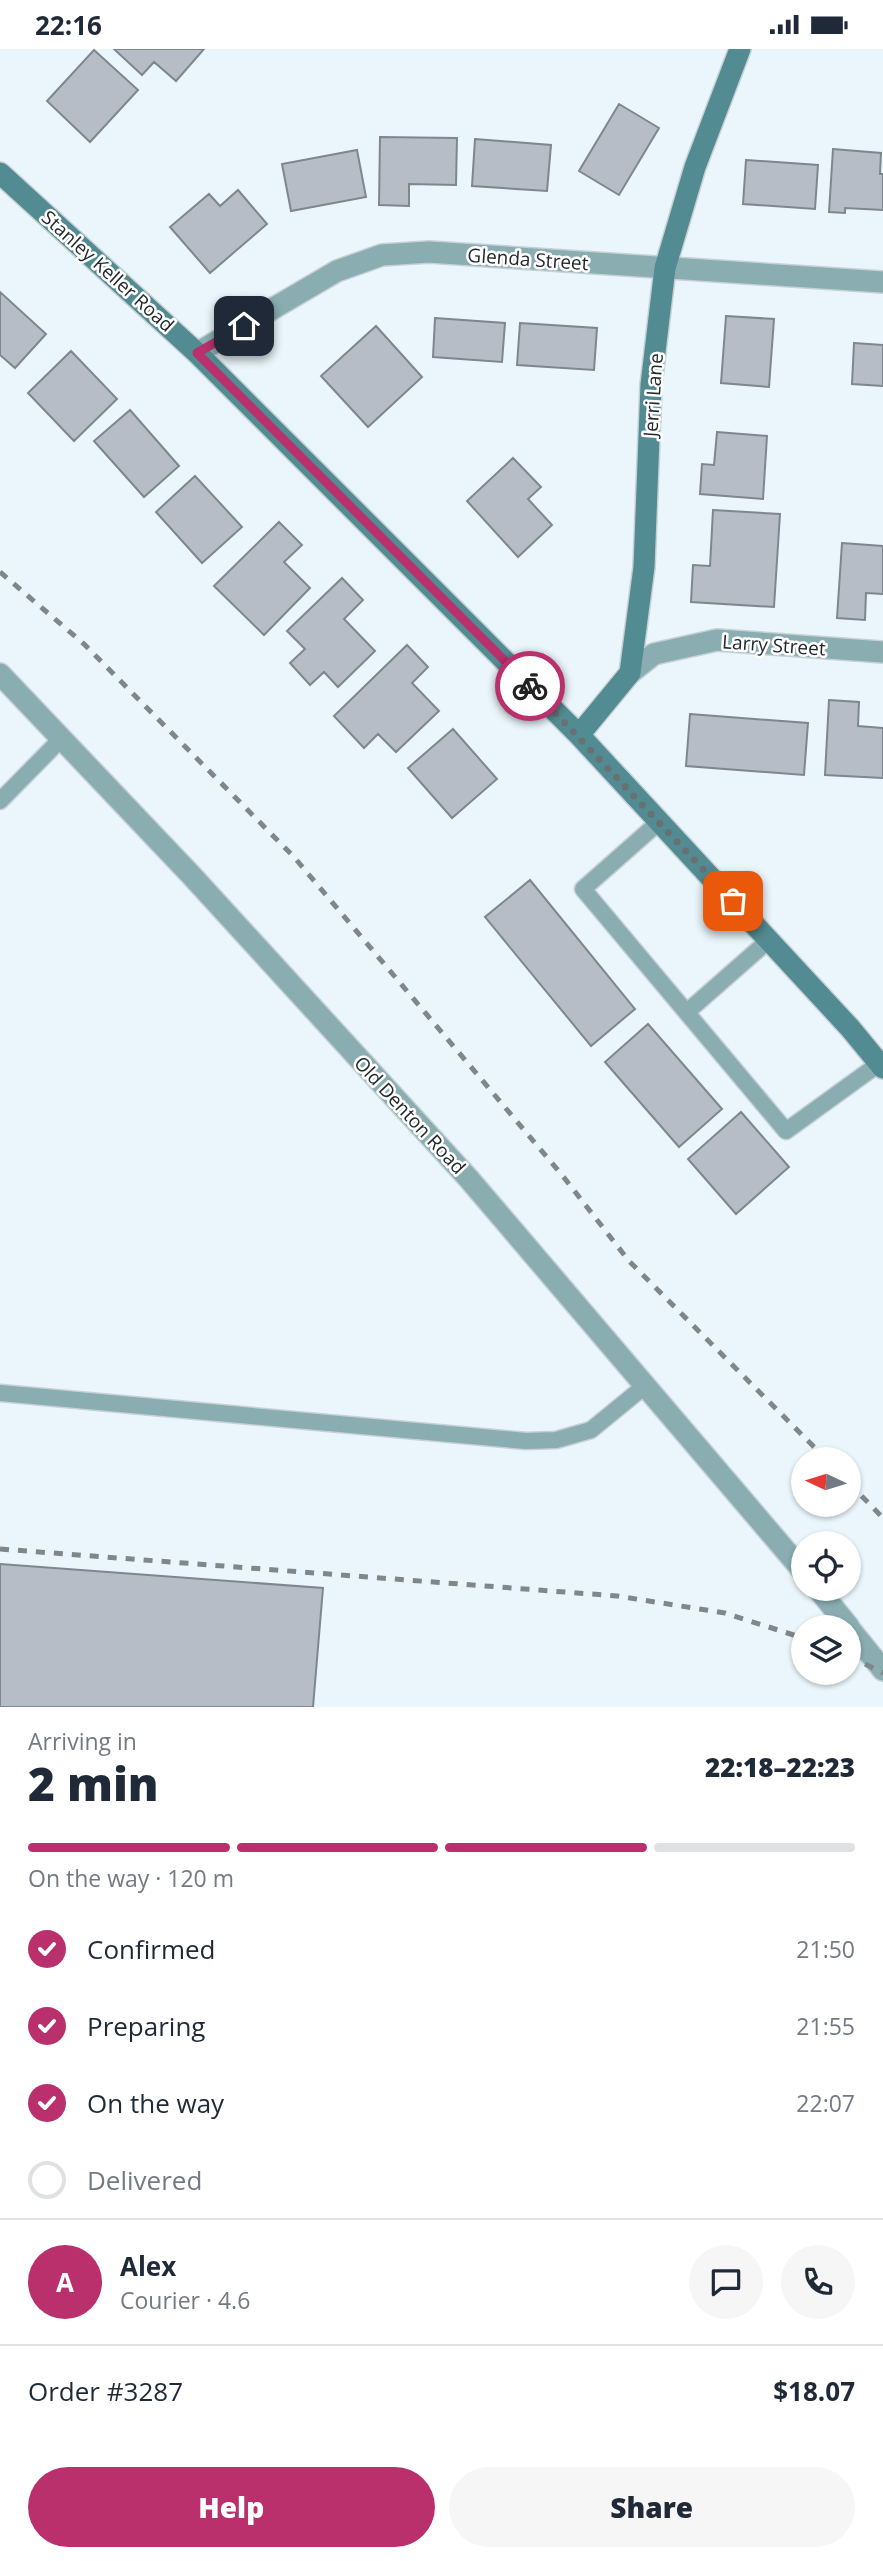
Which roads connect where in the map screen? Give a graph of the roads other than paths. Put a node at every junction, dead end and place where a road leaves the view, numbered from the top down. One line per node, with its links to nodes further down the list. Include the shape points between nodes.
1 (740, 49): 3 (street, Jerri Lane, via 695,167)
2 (0, 173): 5 (street, Stanley Keller Road)
3 (665, 268): 4 (street, Glenda Street); 5 (street, Glenda Street, via 429,252 382,255 337,271); 7 (street, Jerri Lane, via 651,385 644,567)
4 (883, 282)
5 (197, 353): 9 (street, Stanley Keller Road)
6 (883, 652): 7 (street, Larry Street, via 717,640 654,654)
7 (630, 673): 9 (street)
8 (0, 674): 10 (street, Old Denton Road)
9 (579, 735): 12 (street, Stanley Keller Road)
10 (62, 738): 11 (lane); 16 (street, Old Denton Road, via 469,1179)
11 (0, 801)
12 (659, 822): 13 (street, Stanley Keller Road); 14 (lane, via 583,889)
13 (769, 940): 14 (lane); 15 (street, Stanley Keller Road)
14 (687, 1012): 15 (lane, via 786,1131)
15 (881, 1065)
16 (646, 1385): 17 (lane, via 591,1430 556,1440 526,1441); 18 (street, Old Denton Road)
17 (0, 1393)
18 (791, 1557)
19 (827, 1601): 20 (street)
20 (838, 1615)
21 (861, 1643): 22 (street)
22 (883, 1670)

